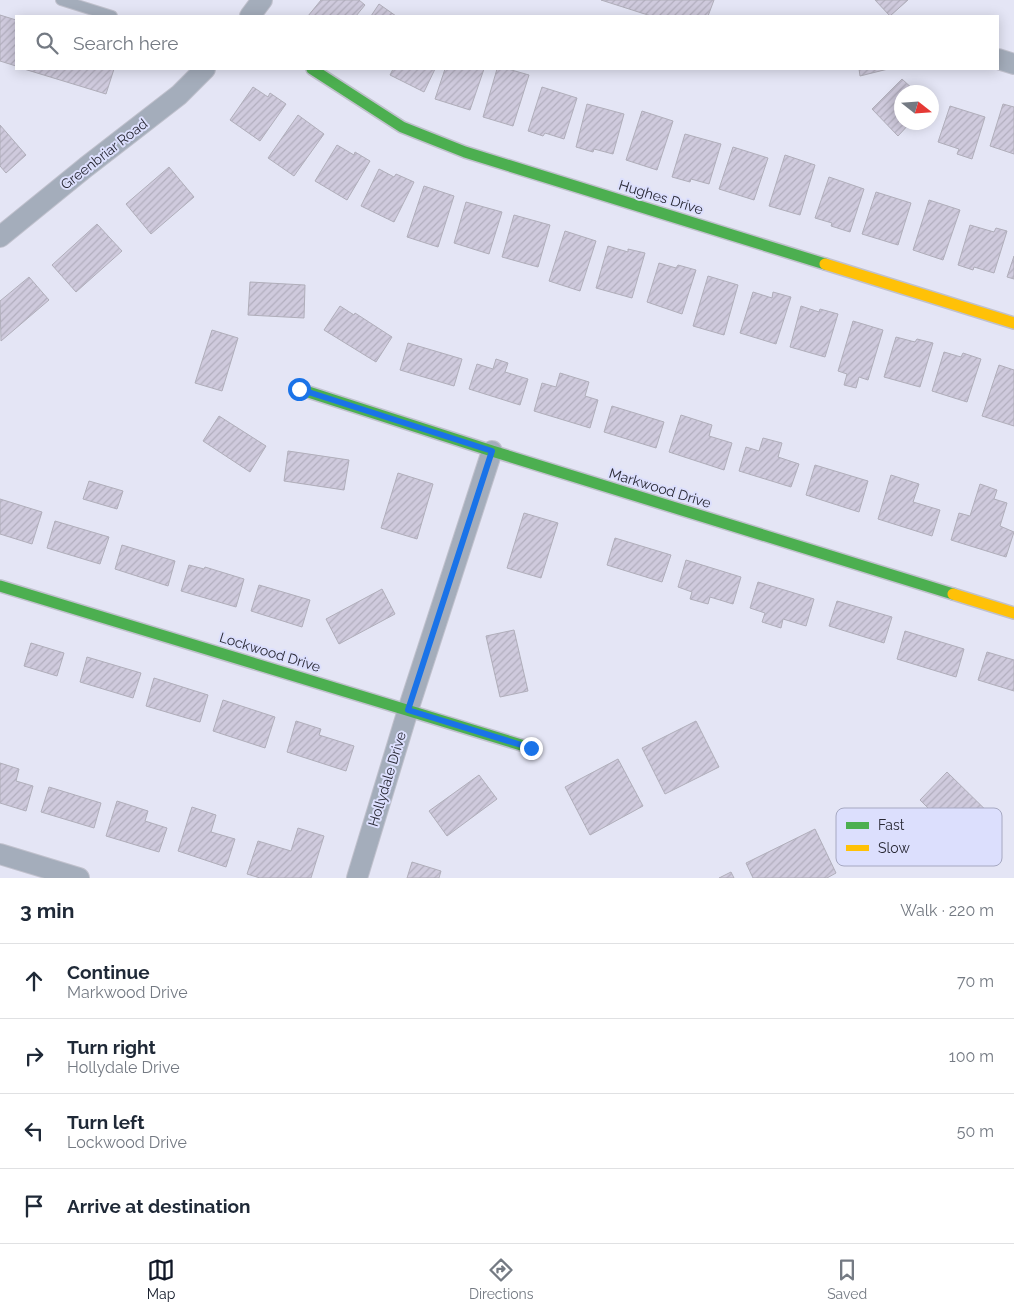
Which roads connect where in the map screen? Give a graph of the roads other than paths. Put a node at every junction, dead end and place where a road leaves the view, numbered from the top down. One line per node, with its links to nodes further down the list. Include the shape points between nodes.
1 (61, 0): 3 (lane)
2 (262, 0): 4 (street)
3 (109, 15)
4 (251, 15)
5 (999, 58): 6 (street)
6 (1014, 64)
7 (314, 70): 10 (street, Hughes Drive, via 402,127 466,152)
8 (198, 71): 9 (street, Greenbriar Road, via 179,95)
9 (0, 237)
10 (1014, 323)
11 (299, 389): 12 (street, Markwood Drive)
12 (492, 451): 14 (street, Markwood Drive); 15 (street, Hollydale Drive)
13 (0, 586): 15 (street, Lockwood Drive)
14 (1014, 613)
15 (408, 710): 16 (street, Lockwood Drive); 19 (street, Hollydale Drive)
16 (531, 748)
17 (0, 854): 18 (street)
18 (79, 878)
19 (357, 878)

